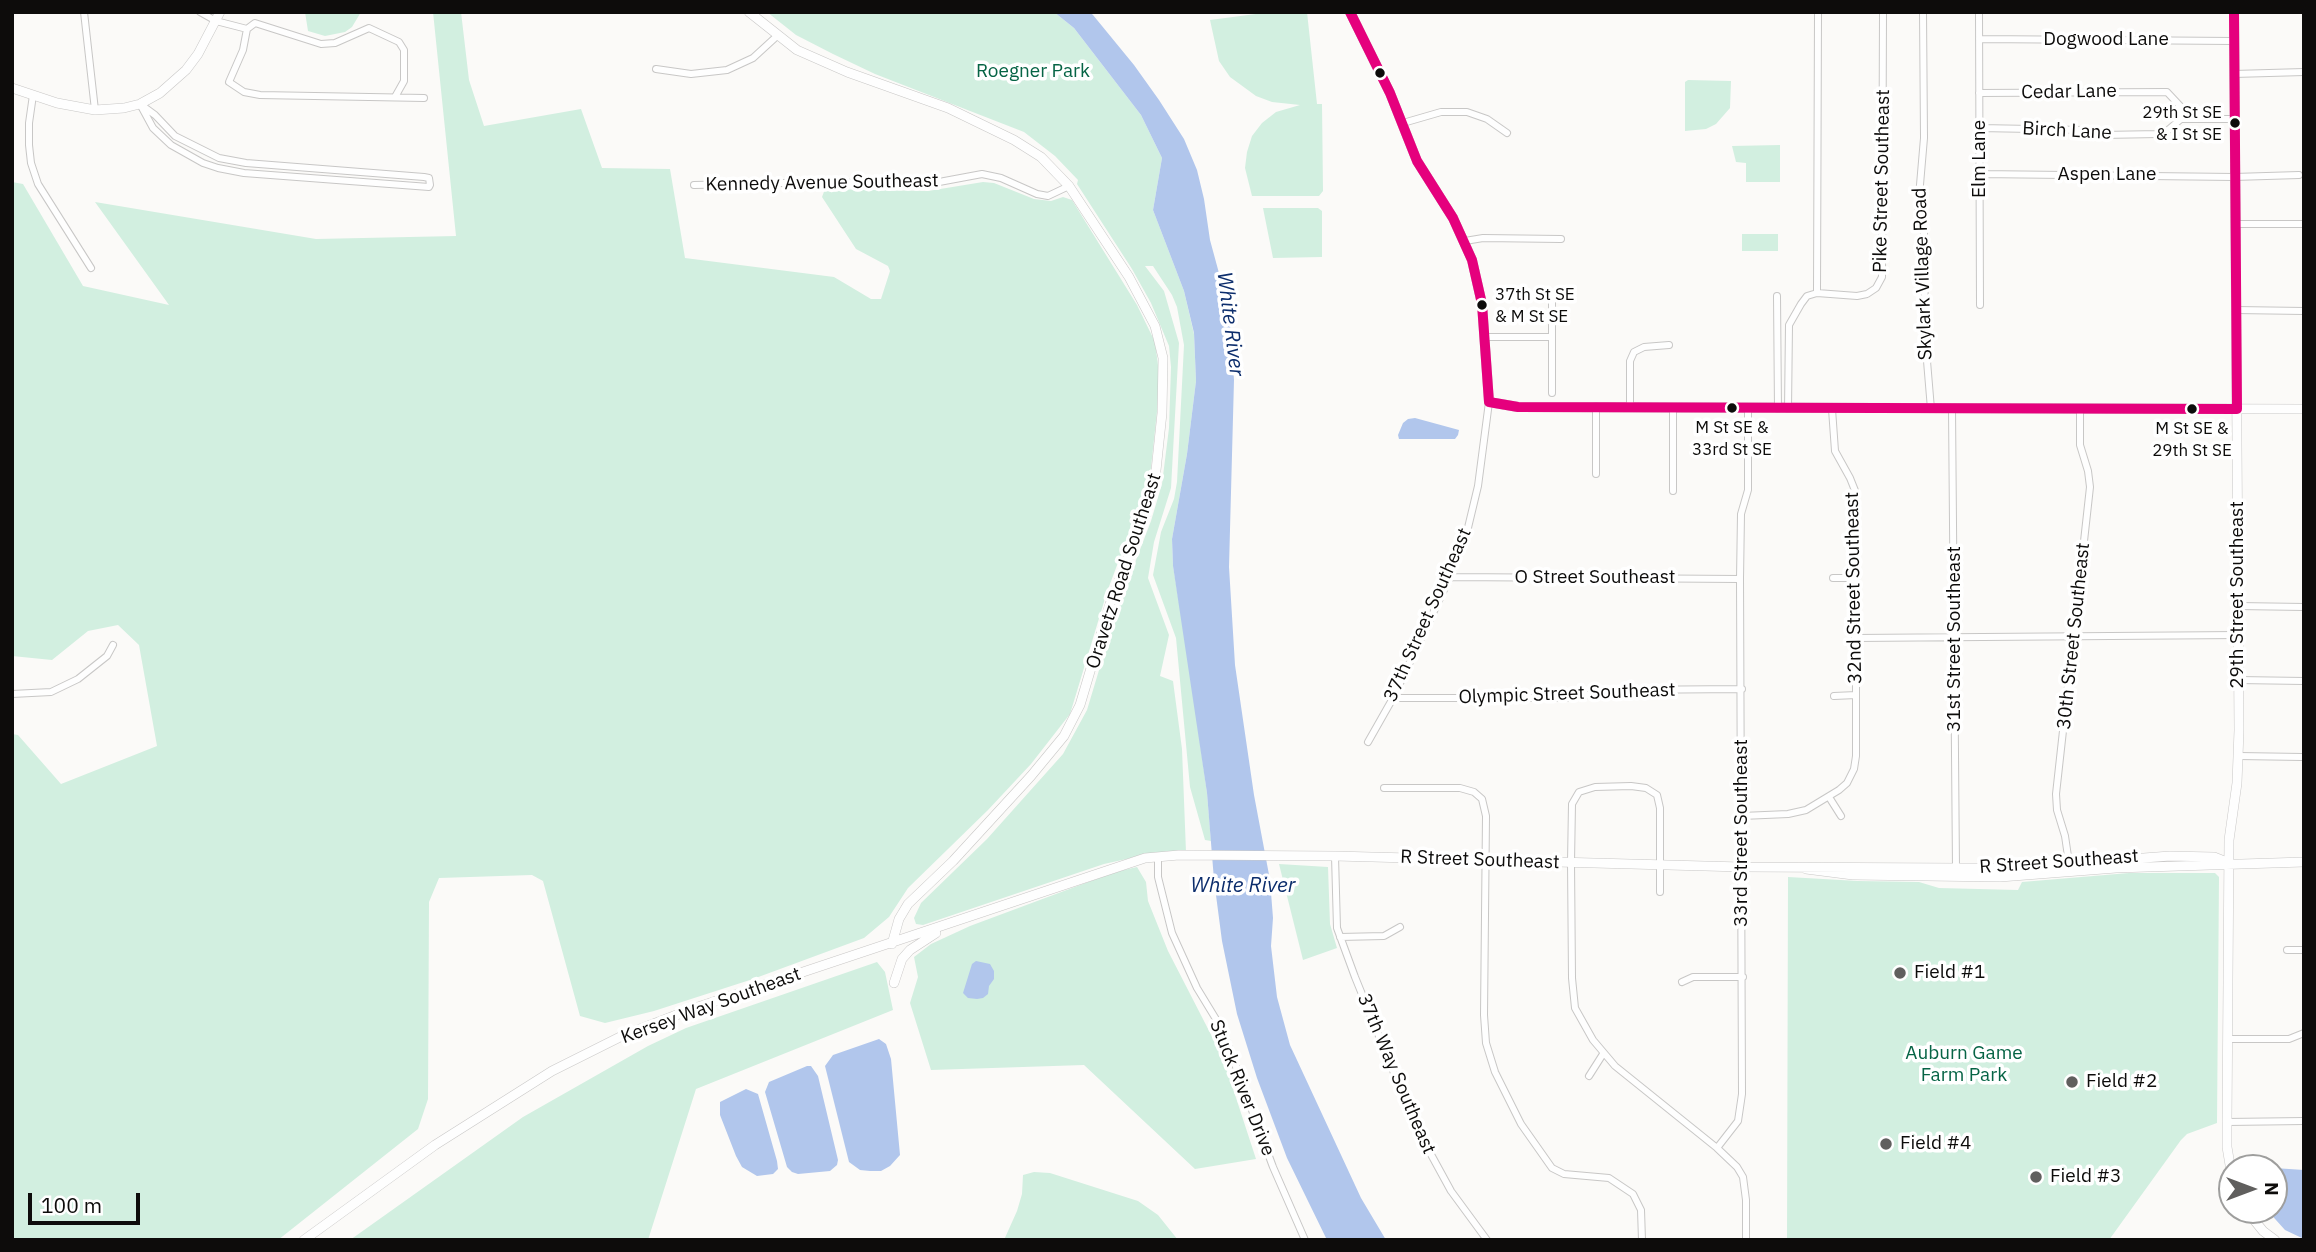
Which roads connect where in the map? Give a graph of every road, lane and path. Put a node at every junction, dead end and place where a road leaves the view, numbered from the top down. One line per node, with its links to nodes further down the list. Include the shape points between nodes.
1 (84, 12): 24 (street)
2 (200, 12): 10 (street)
3 (749, 12): 12 (street, Oravetz Road Southeast)
4 (1350, 12): 27 (street, 37th Street Southeast)
5 (1818, 12): 40 (street)
6 (1883, 12): 40 (street, Pike Street Southeast, via 1882,277 1876,288 1862,295)
7 (1923, 12): 56 (street, Skylark Village Road, via 1924,138 1918,208 1924,233 1925,347)
8 (1979, 12): 13 (street, Elm Lane)
9 (2234, 12): 14 (street, 29th Street Southeast)
10 (218, 16): 11 (street); 23 (street, via 198,54 175,81)
11 (247, 29): 21 (street, via 255,23 321,44 369,28 399,42 404,50 404,81); 21 (street, via 229,82 244,92)
12 (777, 36): 15 (street, via 753,58 727,70 691,74); 34 (street, Oravetz Road Southeast, via 821,61 948,108 1014,140 1041,158)
13 (1979, 39): 14 (street, Dogwood Lane); 19 (street, Elm Lane)
14 (2234, 41): 17 (street, 29th Street Southeast)
15 (656, 69)
16 (2304, 72): 17 (street)
17 (2234, 74): 26 (street, 29th Street Southeast)
18 (12, 88): 20 (street)
19 (1979, 93): 25 (street, Cedar Lane, via 2167,92 2182,107); 28 (street, Elm Lane)
20 (33, 95): 24 (street); 39 (street, via 29,145 38,184)
21 (395, 97): 22 (street)
22 (424, 98)
23 (140, 104): 23 (street, via 153,128 171,145 218,168 430,185 424,177 219,158 175,136); 24 (street)
24 (95, 110)
25 (2180, 119): 26 (street, Birch Lane); 28 (street, Birch Lane, via 2159,134)
26 (2234, 119): 32 (street, 29th Street Southeast)
27 (1403, 123): 29 (street, via 1441,112 1467,112); 38 (street, 37th Street Southeast, via 1417,161)
28 (1980, 128): 30 (street, Elm Lane)
29 (1507, 133)
30 (1980, 174): 32 (street, Aspen Lane); 43 (street, Elm Lane)
31 (2299, 174): 32 (street, Aspen Lane)
32 (2234, 177): 36 (street, 29th Street Southeast)
33 (694, 185): 34 (street, Kennedy Avenue Southeast, via 827,181 923,185 982,174 1048,196)
34 (1069, 186): 104 (street, Oravetz Road Southeast, via 1135,287 1159,337 1164,380 1155,480 1073,720 1031,776 908,904)
35 (2304, 224): 36 (street)
36 (2235, 225): 44 (street, 29th Street Southeast)
37 (1561, 239): 38 (street)
38 (1465, 241): 46 (street, 37th Street Southeast, via 1480,289)
39 (91, 268)
40 (1817, 292): 55 (street, via 1807,296 1789,325)
41 (1552, 295): 47 (street)
42 (1777, 296): 55 (street)
43 (1980, 305)
44 (2236, 310): 45 (street); 58 (street, 29th Street Southeast)
45 (2304, 311)
46 (1485, 337): 47 (street); 50 (street, 37th Street Southeast)
47 (1552, 337): 49 (street)
48 (1669, 345): 52 (street, via 1634,352)
49 (1552, 393)
50 (1489, 402): 51 (street, via 1518,407); 64 (street, 37th Street Southeast, via 1474,510)
51 (1596, 406): 52 (street); 62 (street)
52 (1630, 407): 53 (street)
53 (1673, 408): 54 (street); 63 (street)
54 (1748, 409): 55 (street); 67 (street, 33rd Street Southeast, via 1748,490 1741,514)
55 (1783, 409): 60 (street)
56 (1931, 409): 57 (street); 60 (street)
57 (1952, 409): 61 (street); 72 (street, 31st Street Southeast)
58 (2236, 409): 59 (street); 61 (street); 68 (street, 29th Street Southeast)
59 (2304, 409)
60 (1832, 410): 66 (street, 32nd Street Southeast, via 1835,451 1856,493)
61 (2080, 410): 73 (street, 30th Street Southeast, via 2080,445 2090,486)
62 (1596, 474)
63 (1673, 491)
64 (1450, 577): 67 (street, O Street Southeast); 81 (street, 37th Street Southeast)
65 (1833, 578): 66 (street)
66 (1855, 578): 71 (street, 32nd Street Southeast)
67 (1740, 579): 77 (street, 33rd Street Southeast)
68 (2238, 607): 69 (street); 70 (street, 29th Street Southeast)
69 (2304, 607)
70 (2238, 635): 73 (street); 75 (street, 29th Street Southeast)
71 (1855, 638): 72 (street); 79 (street, 32nd Street Southeast)
72 (1955, 638): 73 (street); 98 (street, 31st Street Southeast)
73 (2074, 638): 94 (street, 30th Street Southeast, via 2056,794)
74 (113, 645): 78 (street, via 107,656 78,679 51,692)
75 (2238, 680): 76 (street); 83 (street, 29th Street Southeast)
76 (2304, 681)
77 (1742, 689): 81 (street, Olympic Street Southeast, via 1617,690 1570,698); 87 (street, 33rd Street Southeast)
78 (12, 694)
79 (1856, 695): 80 (street); 86 (street, 32nd Street Southeast, via 1853,772)
80 (1834, 696)
81 (1393, 698): 82 (street, 37th Street Southeast)
82 (1368, 742)
83 (2239, 756): 84 (street); 95 (street, 29th Street Southeast)
84 (2302, 757)
85 (1384, 789): 91 (street, via 1460,788 1479,795 1486,812)
86 (1829, 797): 87 (street, via 1798,813); 88 (street)
87 (1742, 816): 97 (street, 33rd Street Southeast)
88 (1841, 816)
89 (1158, 856): 90 (street, R Street Southeast); 101 (street, Kersey Way Southeast); 120 (street, Stuck River Drive, via 1158,877 1172,933 1222,1029)
90 (1335, 856): 91 (street, R Street Southeast); 103 (street, via 1335,919)
91 (1485, 859): 92 (street, R Street Southeast); 122 (street, via 1484,1015 1495,1072 1521,1124 1552,1168 1564,1174 1609,1178 1627,1187 1641,1210)
92 (1571, 862): 96 (street, R Street Southeast); 96 (street, via 1572,804 1577,794 1595,787 1631,786 1657,795); 112 (street, via 1572,992 1582,1023)
93 (2304, 862): 95 (street, R Street Southeast)
94 (2068, 863): 95 (street, R Street Southeast, via 2214,856); 98 (street, R Street Southeast)
95 (2229, 863): 99 (street, R Street Southeast, via 2000,877 1853,875); 111 (street, 29th Street Southeast)
96 (1660, 865): 97 (street, R Street Southeast); 100 (street)
97 (1742, 867): 99 (street, R Street Southeast); 107 (street, 33rd Street Southeast)
98 (1956, 868): 99 (street, R Street Southeast)
99 (1803, 869)
100 (1660, 892)
101 (951, 924): 104 (street, Kersey Way Southeast); 109 (street, via 910,950)
102 (1399, 927): 103 (street, via 1384,936)
103 (1340, 937): 121 (street, 37th Way Southeast, via 1416,1127 1451,1191)
104 (892, 944): 119 (street, Kersey Way Southeast, via 692,1009 622,1036 552,1071 435,1146)
105 (2287, 950): 106 (street)
106 (2304, 950)
107 (1743, 976): 108 (street, via 1693,977); 116 (street, 33rd Street Southeast, via 1741,1112)
108 (1682, 982)
109 (894, 983)
110 (2304, 1033): 111 (street, via 2289,1039)
111 (2227, 1039): 115 (street, 29th Street Southeast)
112 (1603, 1054): 113 (street); 116 (street)
113 (1589, 1076)
114 (2304, 1121): 115 (street)
115 (2227, 1122): 117 (street, 29th Street Southeast)
116 (1717, 1148): 123 (street, via 1743,1177)
117 (2228, 1154)
118 (2257, 1224): 124 (street)
119 (304, 1240)
120 (1305, 1240)
121 (1487, 1240)
122 (1642, 1240)
123 (1746, 1240)
124 (2275, 1240)

